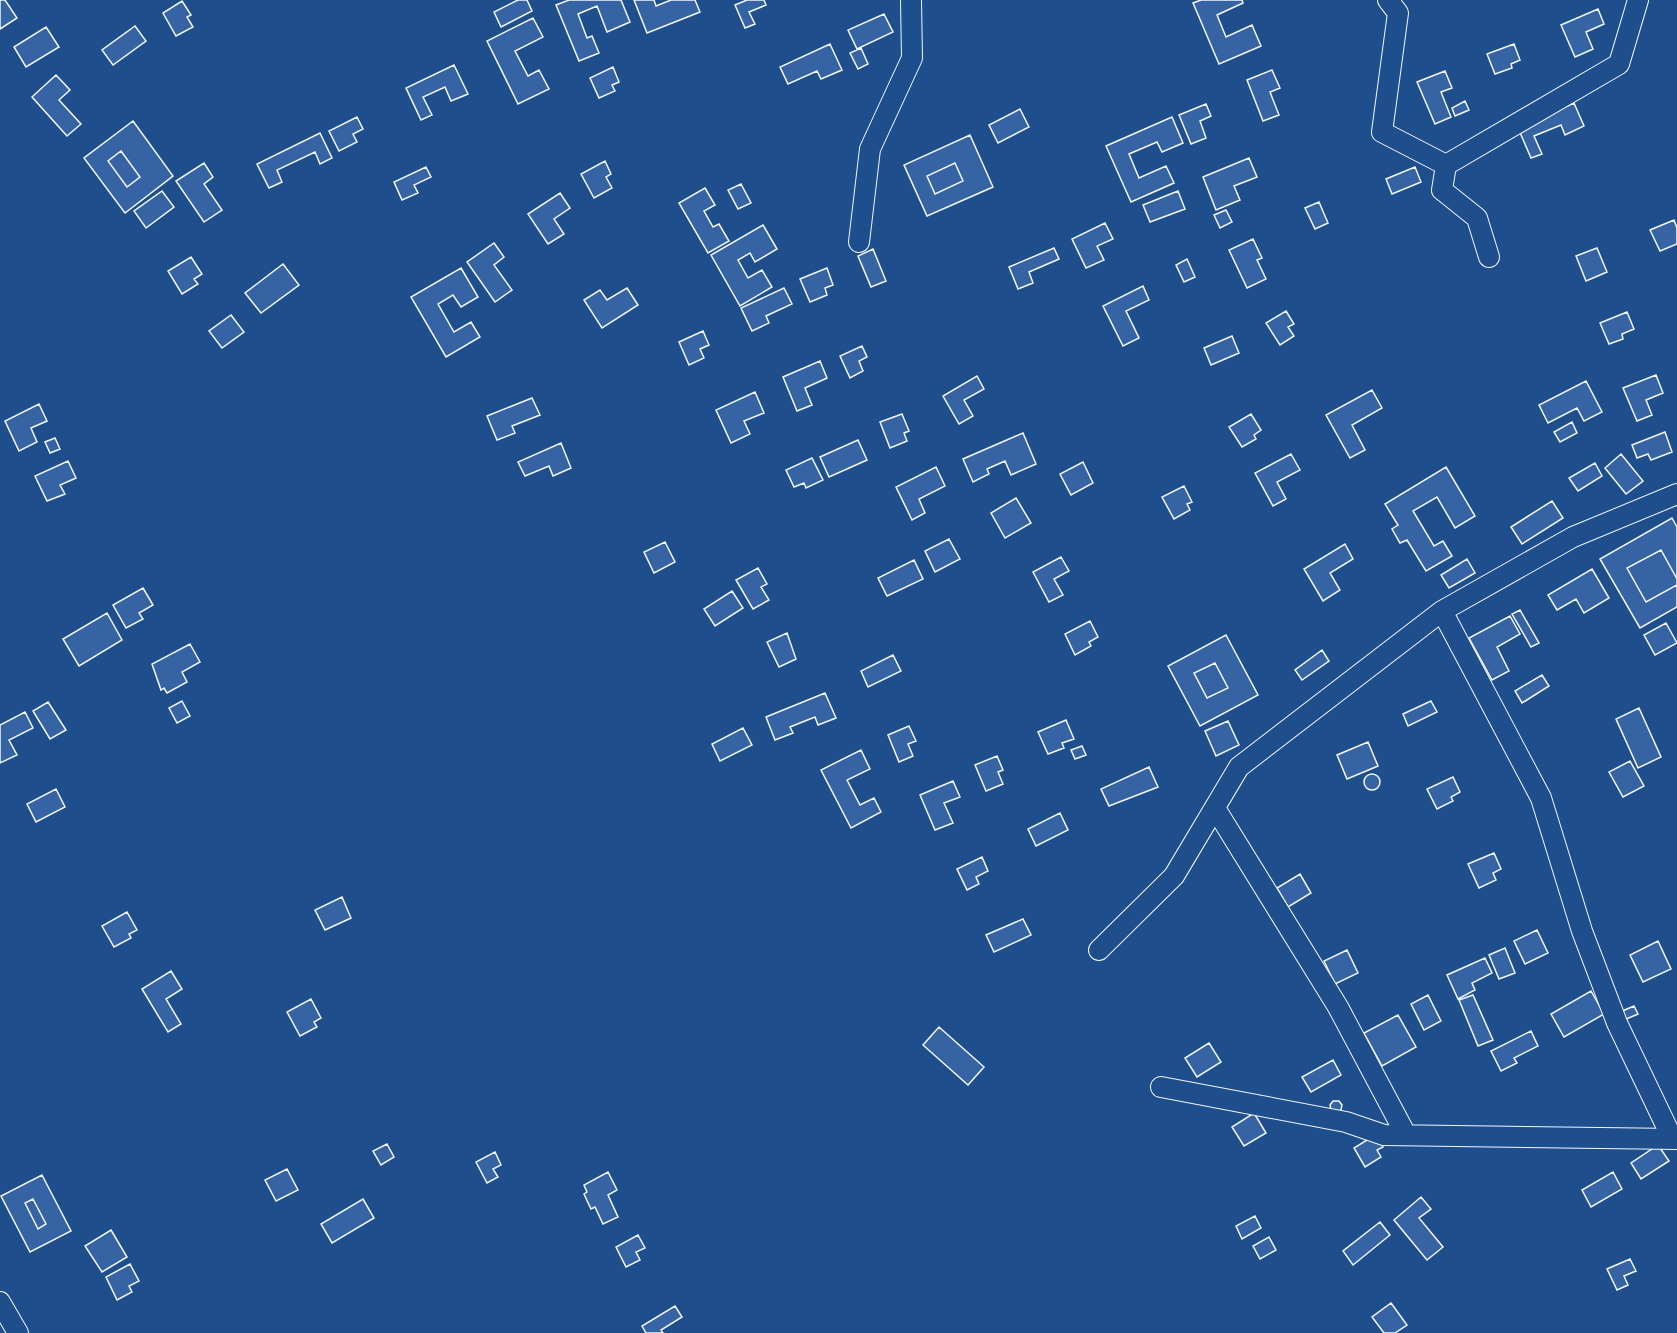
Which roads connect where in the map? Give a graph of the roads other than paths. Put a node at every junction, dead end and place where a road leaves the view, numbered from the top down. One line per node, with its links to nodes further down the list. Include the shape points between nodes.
1 (912, 0): 5 (street, via 912,58 870,149)
2 (1388, 0): 4 (street, via 1398,13 1382,132)
3 (1638, 0): 4 (street, via 1619,64)
4 (1446, 165): 6 (street, via 1442,190 1477,218)
5 (859, 242)
6 (1489, 257)
7 (1677, 494): 8 (street, via 1573,537)
8 (1442, 611): 9 (street, via 1239,767); 13 (street, via 1541,798 1589,951 1617,1023)
9 (1215, 808): 10 (street, via 1174,876); 12 (street, via 1338,1007)
10 (1099, 950)
11 (1161, 1087): 12 (street, via 1346,1122 1384,1135)
12 (1406, 1135): 13 (street)
13 (1675, 1138)
14 (0, 1302): 15 (street)
15 (18, 1333)

